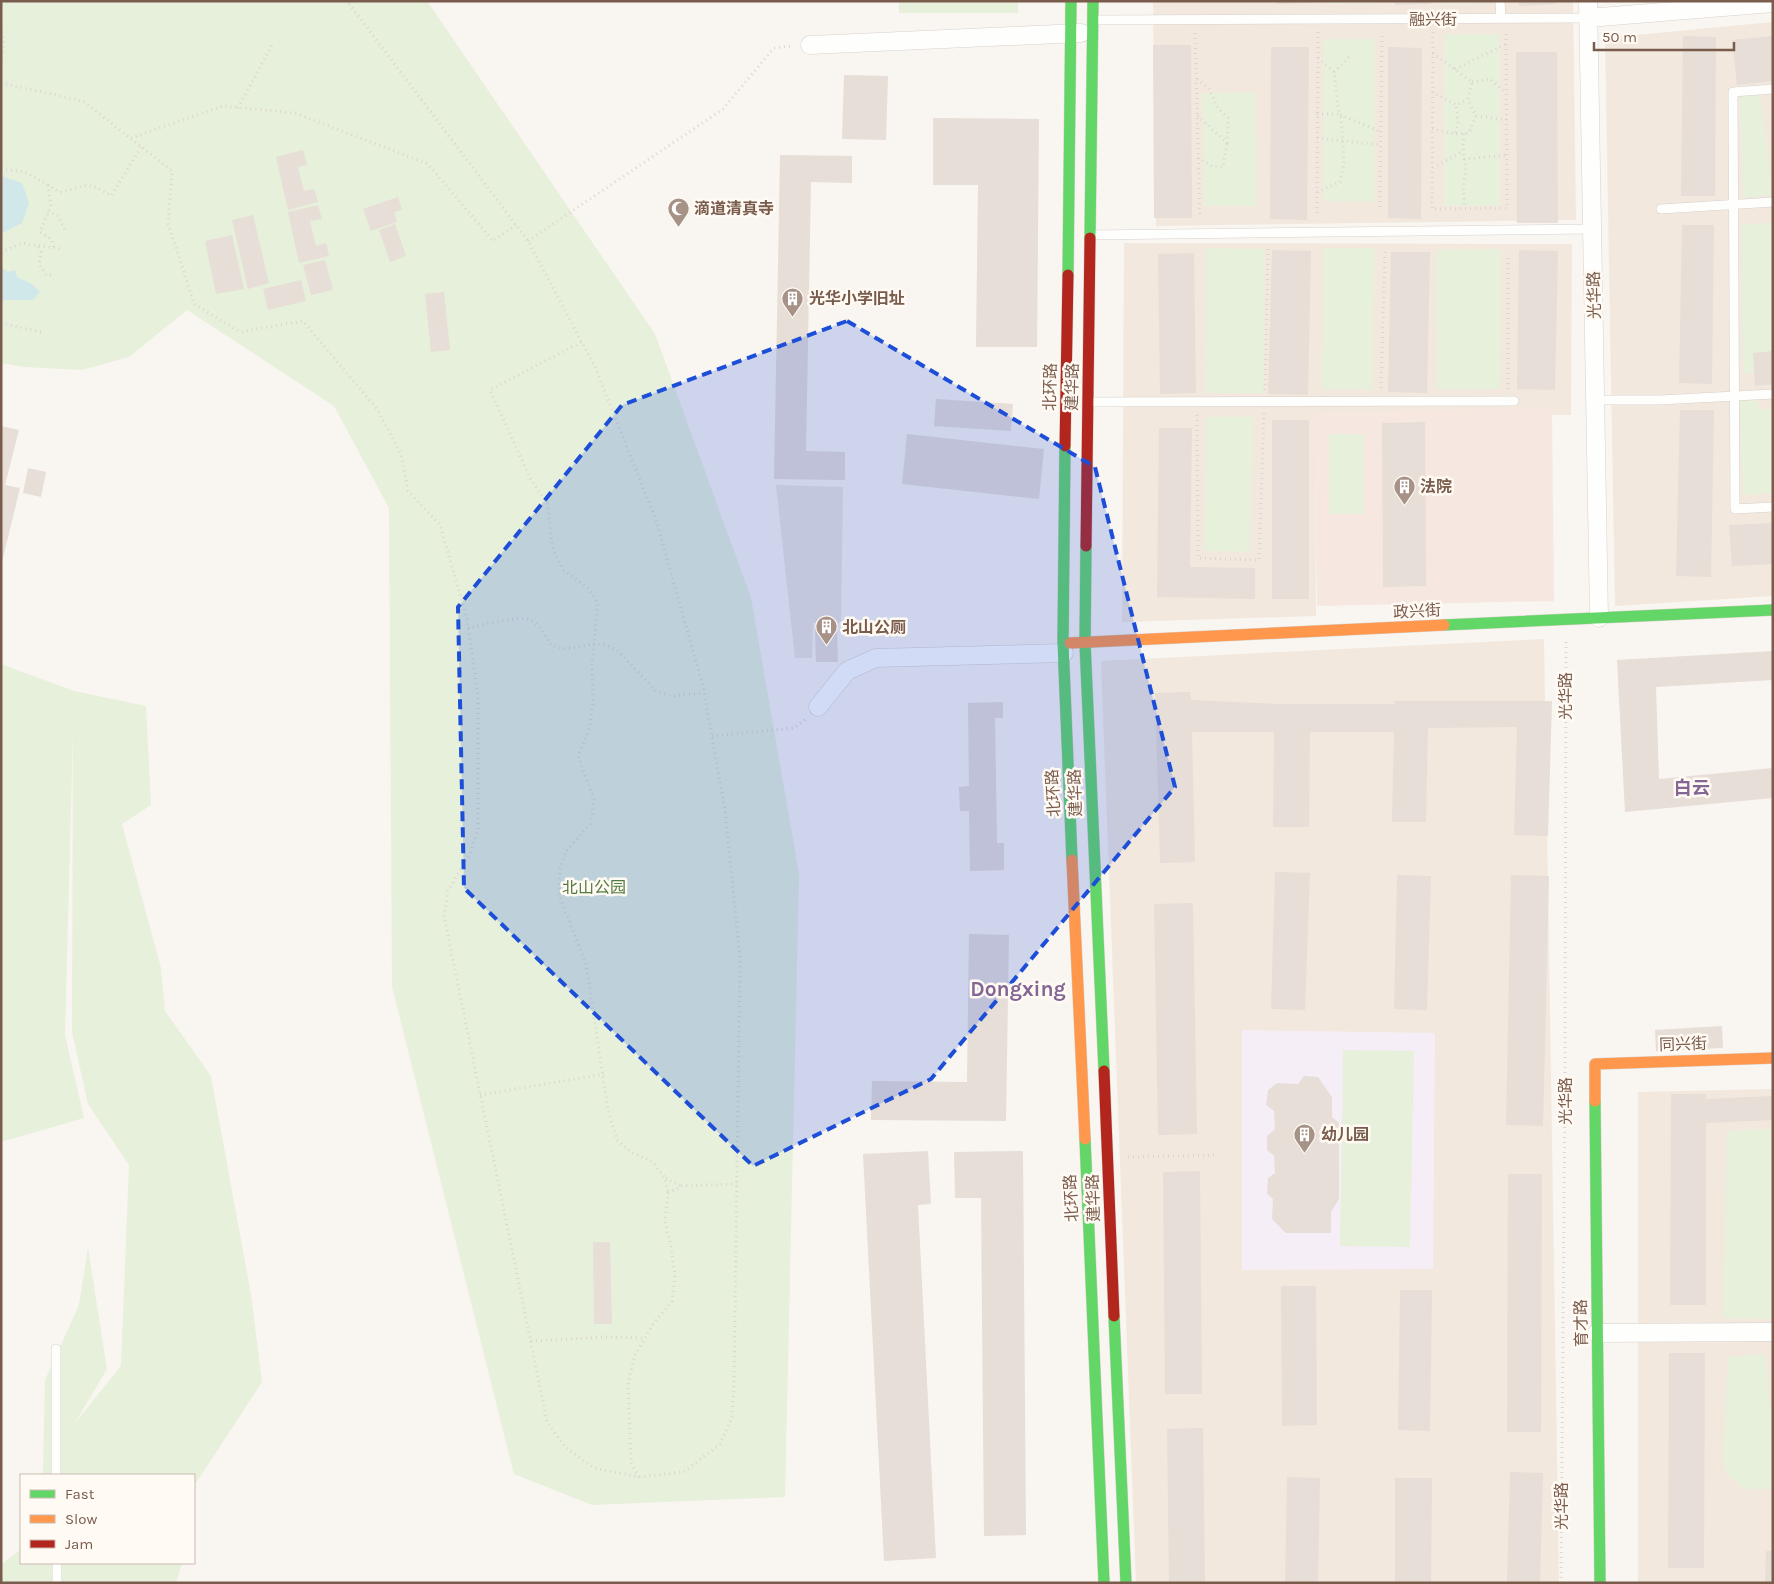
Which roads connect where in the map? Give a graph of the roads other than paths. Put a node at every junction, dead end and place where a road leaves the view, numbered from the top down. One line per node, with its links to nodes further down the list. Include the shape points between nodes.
1 (1070, 1): 8 (street, 北环路)
2 (1093, 1): 7 (street, 建华路)
3 (1500, 1): 6 (lane)
4 (1773, 3): 5 (street, 融兴街)
5 (1588, 10): 6 (lane, 融兴街); 14 (street, 光华路)
6 (1503, 19): 7 (lane, 融兴街, via 1194,20)
7 (1092, 26): 8 (street); 15 (street, 建华路)
8 (1070, 34): 9 (street); 15 (street, 北环路)
9 (810, 45)
10 (1773, 89): 12 (lane, via 1733,92)
11 (1773, 202): 12 (lane)
12 (1733, 205): 13 (lane); 17 (lane)
13 (1661, 209)
14 (1592, 230): 15 (lane); 18 (street, 光华路)
15 (1079, 236): 20 (street, 建华路); 25 (street, 北环路)
16 (1773, 394): 17 (lane)
17 (1734, 396): 18 (lane); 21 (lane, via 1735,509)
18 (1596, 400): 23 (street, 光华路)
19 (1511, 401): 20 (lane)
20 (1088, 402): 24 (street, 建华路)
21 (1773, 507)
22 (1773, 610): 23 (street, 政兴街)
23 (1599, 618): 24 (street, 政兴街)
24 (1085, 643): 25 (street, 政兴街); 36 (street, 建华路)
25 (1063, 648): 26 (street, via 876,658 847,671); 35 (street, 北环路)
26 (818, 707)
27 (1773, 1058): 28 (street, 同兴街)
28 (1594, 1064): 30 (street, 育才路)
29 (1773, 1332): 30 (street)
30 (1597, 1333): 37 (street, 育才路)
31 (56, 1350): 32 (lane)
32 (56, 1474)
33 (57, 1564): 34 (lane)
34 (57, 1583)
35 (1104, 1583)
36 (1126, 1583)
37 (1600, 1583)

